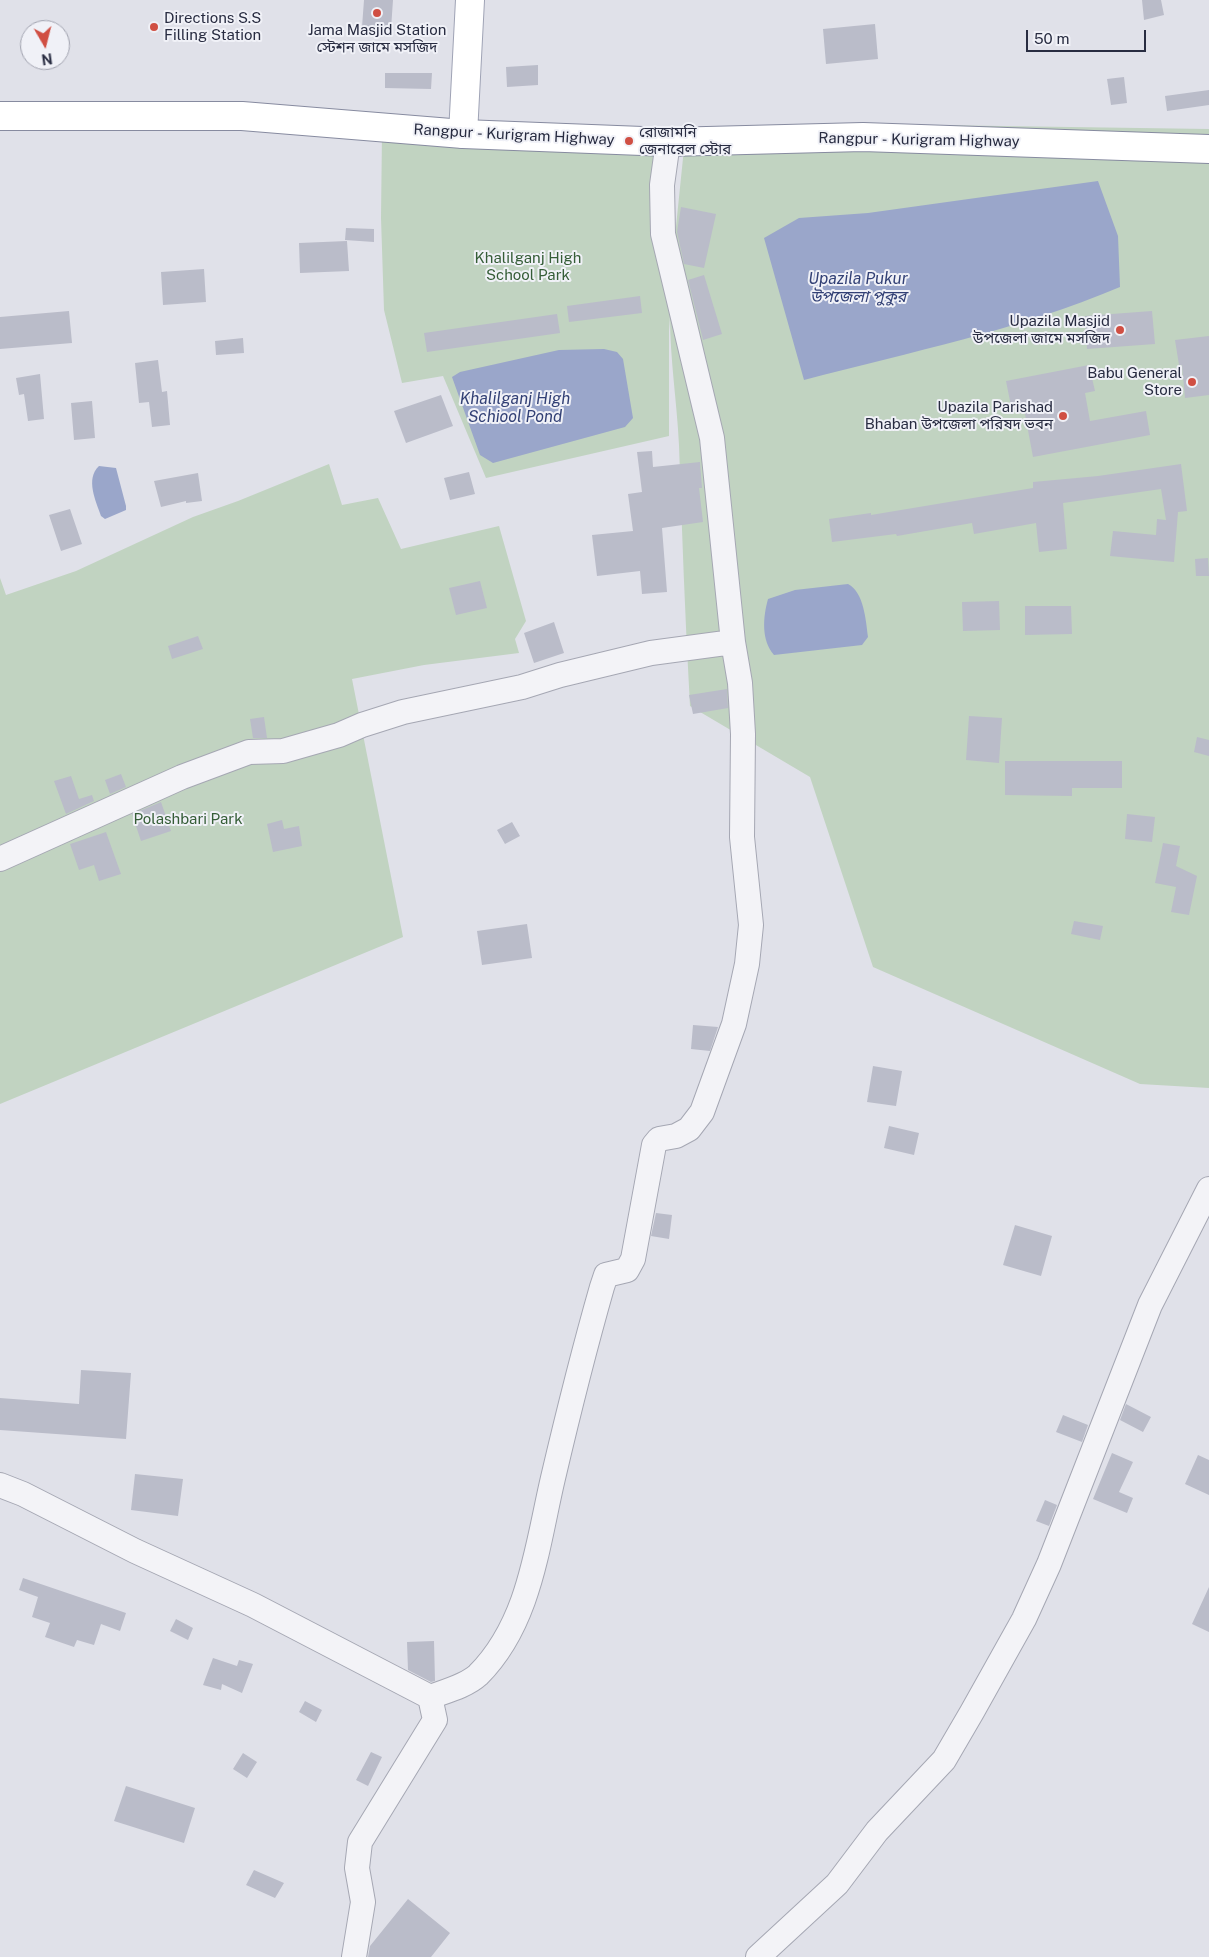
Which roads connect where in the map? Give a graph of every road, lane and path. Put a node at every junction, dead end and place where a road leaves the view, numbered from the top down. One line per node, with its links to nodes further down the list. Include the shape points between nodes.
1 (470, 0): 3 (main road)
2 (0, 116): 3 (main road, Rangpur - Kurigram Highway, via 242,116)
3 (463, 134): 4 (main road, Rangpur - Kurigram Highway)
4 (668, 142): 5 (main road, Rangpur - Kurigram Highway, via 863,137); 6 (street, via 662,185 663,234 712,438)
5 (1209, 149)
6 (733, 642): 7 (street, via 643,654 522,688 403,712 339,736 283,751 249,752 182,777); 10 (street, via 740,684 742,837 751,925 747,964 734,1024 702,1112 689,1129 676,1136 659,1139 654,1144 633,1259 626,1270 606,1275 573,1390 545,1521 521,1607 501,1647 477,1676 457,1688)
7 (0, 859)
8 (1209, 1189): 12 (street, via 1150,1305 1049,1564 1024,1619 944,1760 877,1831 836,1884)
9 (0, 1485): 10 (street, via 253,1605)
10 (430, 1697): 11 (street, via 435,1720 360,1842 357,1868 363,1902)
11 (354, 1957)
12 (758, 1957)

